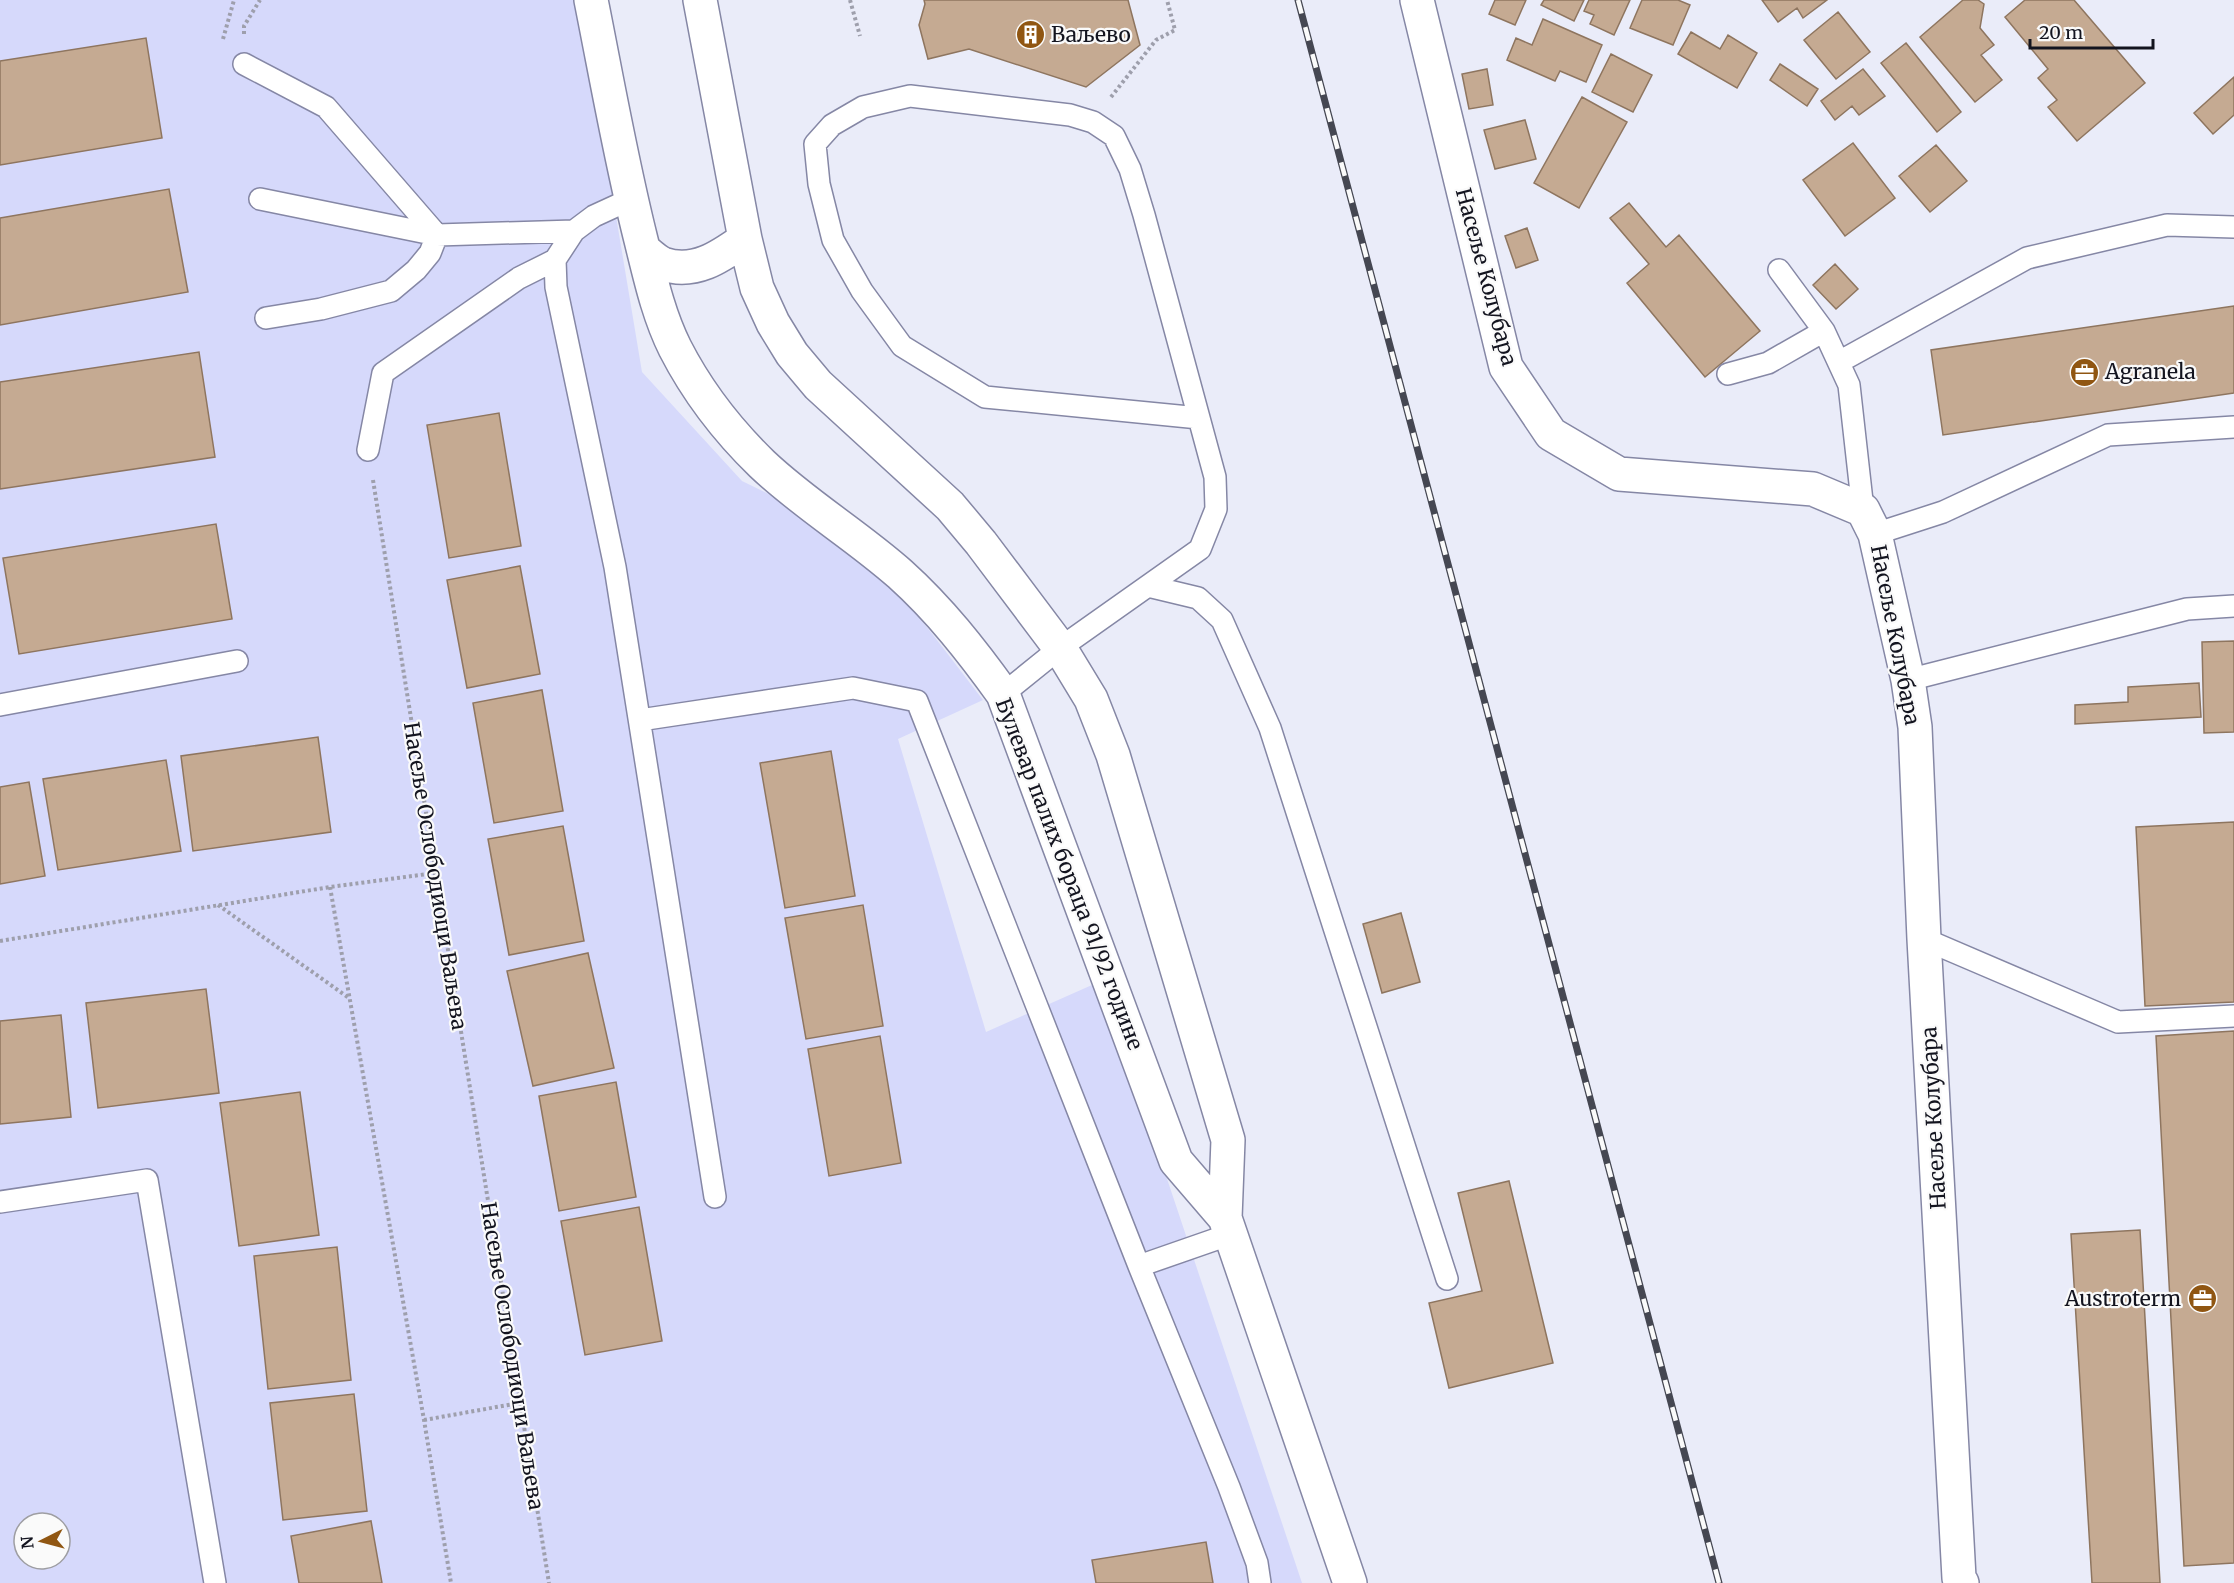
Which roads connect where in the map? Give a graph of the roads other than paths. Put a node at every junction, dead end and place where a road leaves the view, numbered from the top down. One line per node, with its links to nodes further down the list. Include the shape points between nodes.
1 (591, 0): 6 (street, Булевар палих бораца 91/92 године)
2 (700, 0): 10 (street, Булевар палих бораца 91/92 године)
3 (1417, 0): 21 (street, Насеље Колубара, via 1506,367 1551,434 1618,474 1813,489)
4 (244, 63): 9 (lane, via 326,107)
5 (260, 199): 9 (lane)
6 (631, 199): 8 (lane, via 594,216); 11 (street, Булевар палих бораца 91/92 године)
7 (2234, 227): 16 (lane, via 2167,225 2027,258)
8 (574, 231): 9 (lane); 12 (lane)
9 (437, 235): 14 (lane, via 430,253 391,291)
10 (745, 239): 11 (street, via 705,265 662,264); 24 (street, Булевар палих бораца 91/92 године, via 757,288 792,354 818,385 950,506)
11 (644, 250): 27 (street, Булевар палих бораца 91/92 године, via 655,294 675,346 700,391 730,430 763,465 899,573 974,652)
12 (555, 260): 20 (lane, via 519,278 383,373); 29 (lane, via 556,287 615,567)
13 (1779, 270): 15 (lane)
14 (266, 318)
15 (1824, 331): 16 (lane); 17 (lane, via 1768,363)
16 (1839, 362): 21 (lane, via 1849,385)
17 (1728, 374)
18 (1199, 418): 18 (lane, via 985,397 902,346 862,291 833,240 819,184 815,144 832,125 863,107 910,96 1070,115 1114,136 1130,169); 22 (lane, via 1215,477 1216,509 1200,549)
19 (2234, 427): 21 (lane, via 2108,435 1943,512)
20 (368, 450)
21 (1869, 522): 26 (street, Насеље Колубара)
22 (1148, 586): 24 (lane); 36 (lane, via 1198,598 1222,620 1270,728)
23 (2234, 606): 26 (lane, via 2187,609)
24 (1060, 648): 27 (lane); 34 (street, Булевар палих бораца 91/92 године, via 1091,699 1113,755 1228,1140)
25 (237, 661): 28 (lane)
26 (1908, 680): 30 (street, Насеље Колубара, via 1915,728)
27 (1003, 694): 34 (street, Булевар палих бораца 91/92 године, via 1176,1161)
28 (0, 705)
29 (640, 720): 32 (lane); 35 (lane, via 853,688 917,701)
30 (1924, 939): 31 (lane, via 2118,1022); 40 (street, Насеље Колубара)
31 (2234, 1016)
32 (714, 1197)
33 (0, 1202): 37 (lane, via 147,1180)
34 (1228, 1226): 35 (lane); 39 (street, Булевар палих бораца 91/92 године)
35 (1139, 1266): 38 (lane, via 1228,1487 1257,1563)
36 (1447, 1279)
37 (215, 1583)
38 (1260, 1583)
39 (1350, 1583)
40 (1962, 1583)

